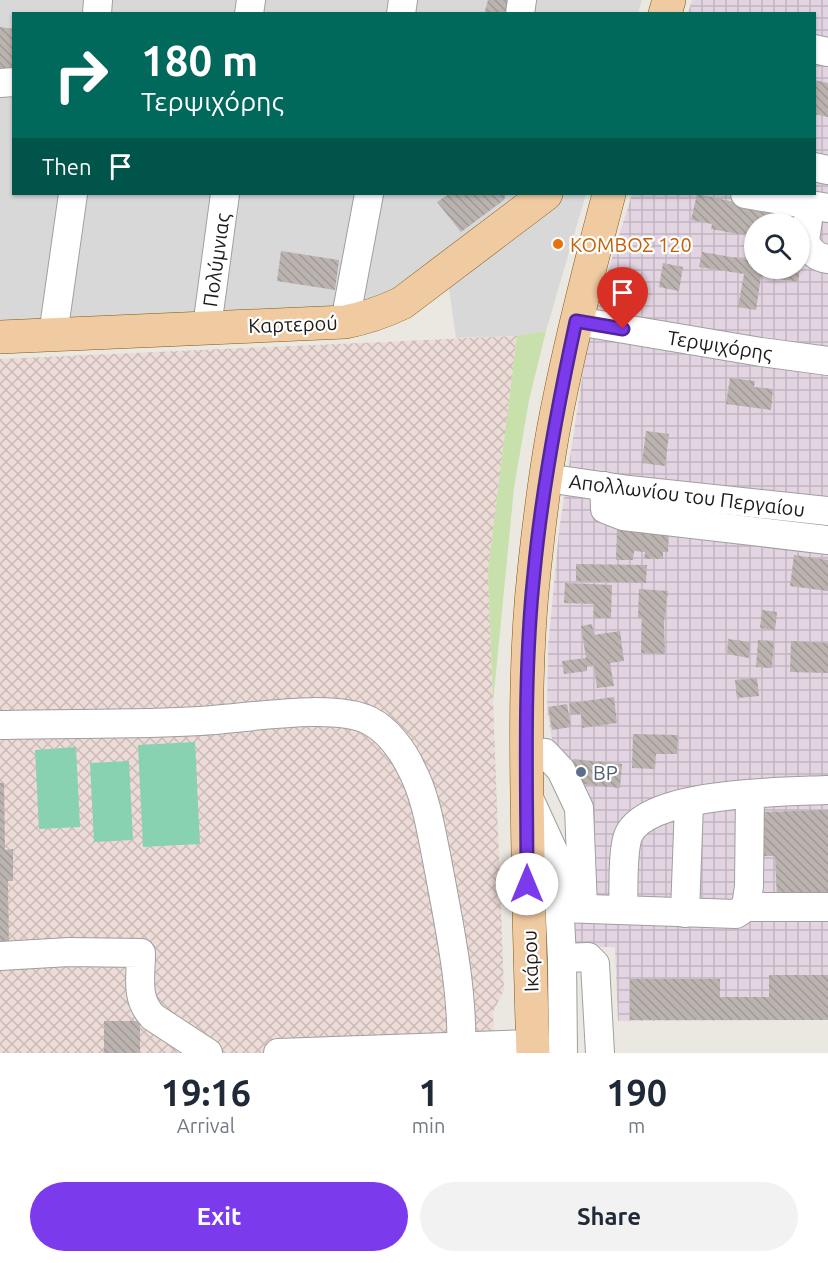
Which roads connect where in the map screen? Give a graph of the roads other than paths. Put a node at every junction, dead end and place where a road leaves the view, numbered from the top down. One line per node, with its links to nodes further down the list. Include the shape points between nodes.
1 (73, 195): 12 (street)
2 (225, 195): 11 (street, Πολύμνιας)
3 (369, 195): 10 (street)
4 (545, 195): 10 (main road, Καρτερού, via 402,303 382,313)
5 (609, 195): 9 (main road, Ικάρου)
6 (751, 195): 7 (street)
7 (819, 206): 8 (street, via 807,247)
8 (828, 259)
9 (576, 321): 14 (street, Τερψιχόρης); 15 (main road, Ικάρου)
10 (345, 322): 11 (main road, Καρτερού)
11 (207, 327): 12 (main road, Καρτερού)
12 (53, 335): 13 (main road, Καρτερού)
13 (0, 337)
14 (828, 361)
15 (546, 478): 16 (street, Απολλωνίου του Περγαίου); 20 (main road, Ικάρου, via 534,574)
16 (604, 486): 17 (street, Απολλωνίου του Περγαίου); 18 (street, via 605,509 623,516)
17 (828, 511)
18 (828, 540)
19 (0, 725): 32 (street, via 201,721 326,712 373,722 404,754 422,796 448,921)
20 (526, 751): 22 (main road, Ικάρου); 27 (street, via 545,753 561,770 579,808)
21 (828, 790): 23 (street)
22 (527, 794): 27 (street, via 556,859); 33 (main road, Ικάρου)
23 (750, 794): 24 (street); 25 (street)
24 (689, 803): 28 (street, via 650,815 629,835); 29 (street)
25 (746, 907): 26 (street); 29 (street, via 736,914)
26 (828, 907)
27 (571, 908): 28 (street); 31 (street)
28 (623, 910): 29 (street)
29 (685, 913)
30 (0, 956): 34 (street, via 141,953 141,998 146,1010)
31 (562, 958): 33 (street); 36 (street, via 588,957 595,964)
32 (461, 1050): 33 (street); 35 (street)
33 (543, 1050)
34 (208, 1053)
35 (278, 1053)
36 (600, 1053)

